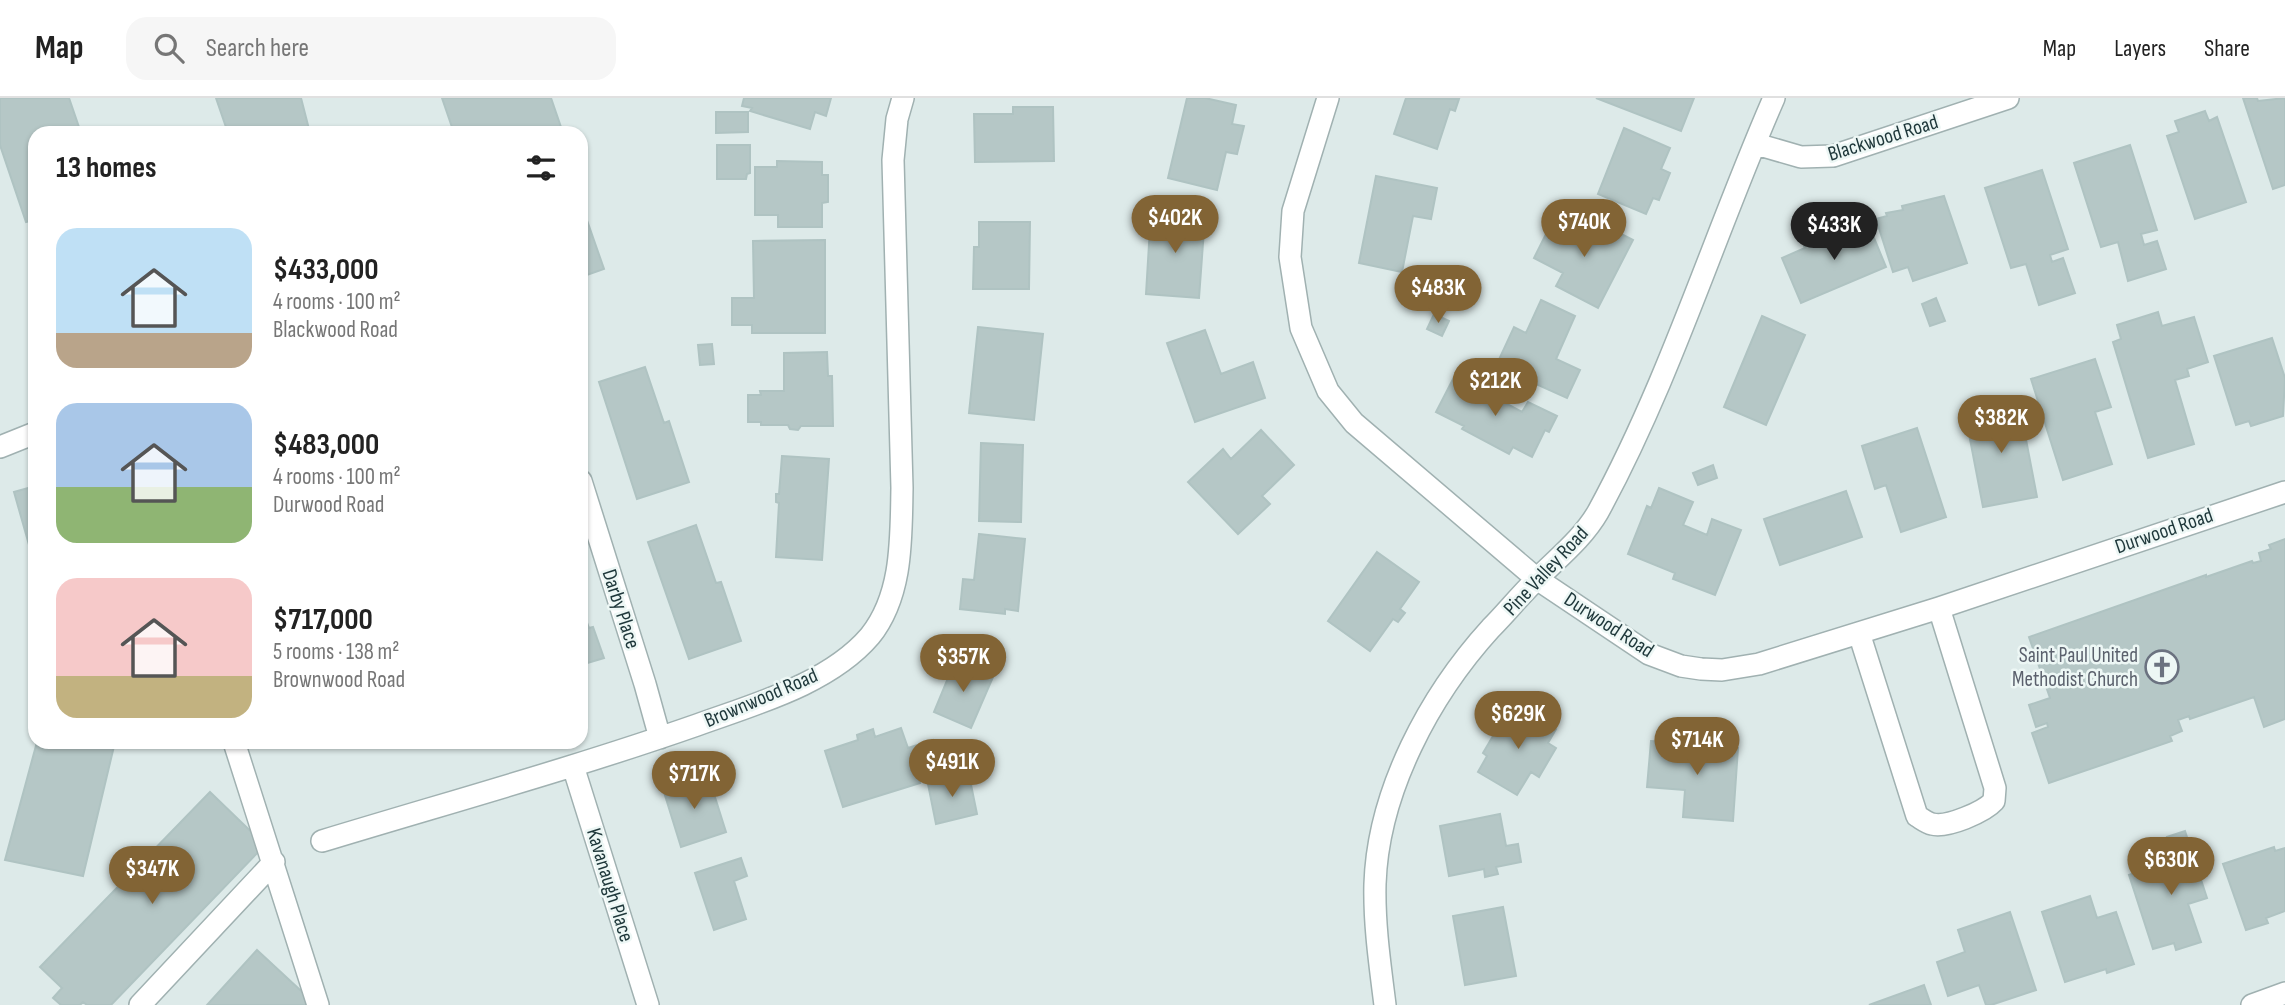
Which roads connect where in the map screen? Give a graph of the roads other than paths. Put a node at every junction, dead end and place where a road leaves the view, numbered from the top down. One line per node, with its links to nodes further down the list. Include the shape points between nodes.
1 (903, 98): 13 (street, Brownwood Road, via 893,160 901,539 885,613 842,661 807,681)
2 (1328, 98): 10 (street, Durwood Road, via 1293,211 1290,236 1293,292 1311,358 1328,391 1354,423)
3 (1774, 98): 5 (street, Pine Valley Road)
4 (2008, 98): 5 (street, Blackwood Road, via 1833,156 1801,157)
5 (1756, 144): 10 (street, Pine Valley Road, via 1620,471 1594,519)
6 (28, 436): 7 (street)
7 (0, 447)
8 (2285, 492): 11 (street, Durwood Road)
9 (588, 519): 13 (street, Darby Place)
10 (1537, 579): 12 (street, Durwood Road, via 1649,654 1681,666 1723,670 1759,664); 22 (street, Pine Valley Road, via 1454,675 1395,786 1375,882)
11 (1939, 608): 12 (street, Durwood Road); 12 (street, via 1995,788 1994,801 1986,810 1940,825 1917,817)
12 (1859, 633)
13 (660, 738): 15 (street, Brownwood Road)
14 (236, 749): 17 (street)
15 (573, 766): 16 (street, Brownwood Road); 21 (street, Kavanaugh Place)
16 (322, 841)
17 (274, 862): 19 (street); 20 (street)
18 (2285, 993): 23 (street)
19 (140, 1005)
20 (318, 1005)
21 (648, 1005)
22 (1385, 1005)
23 (2252, 1005)

